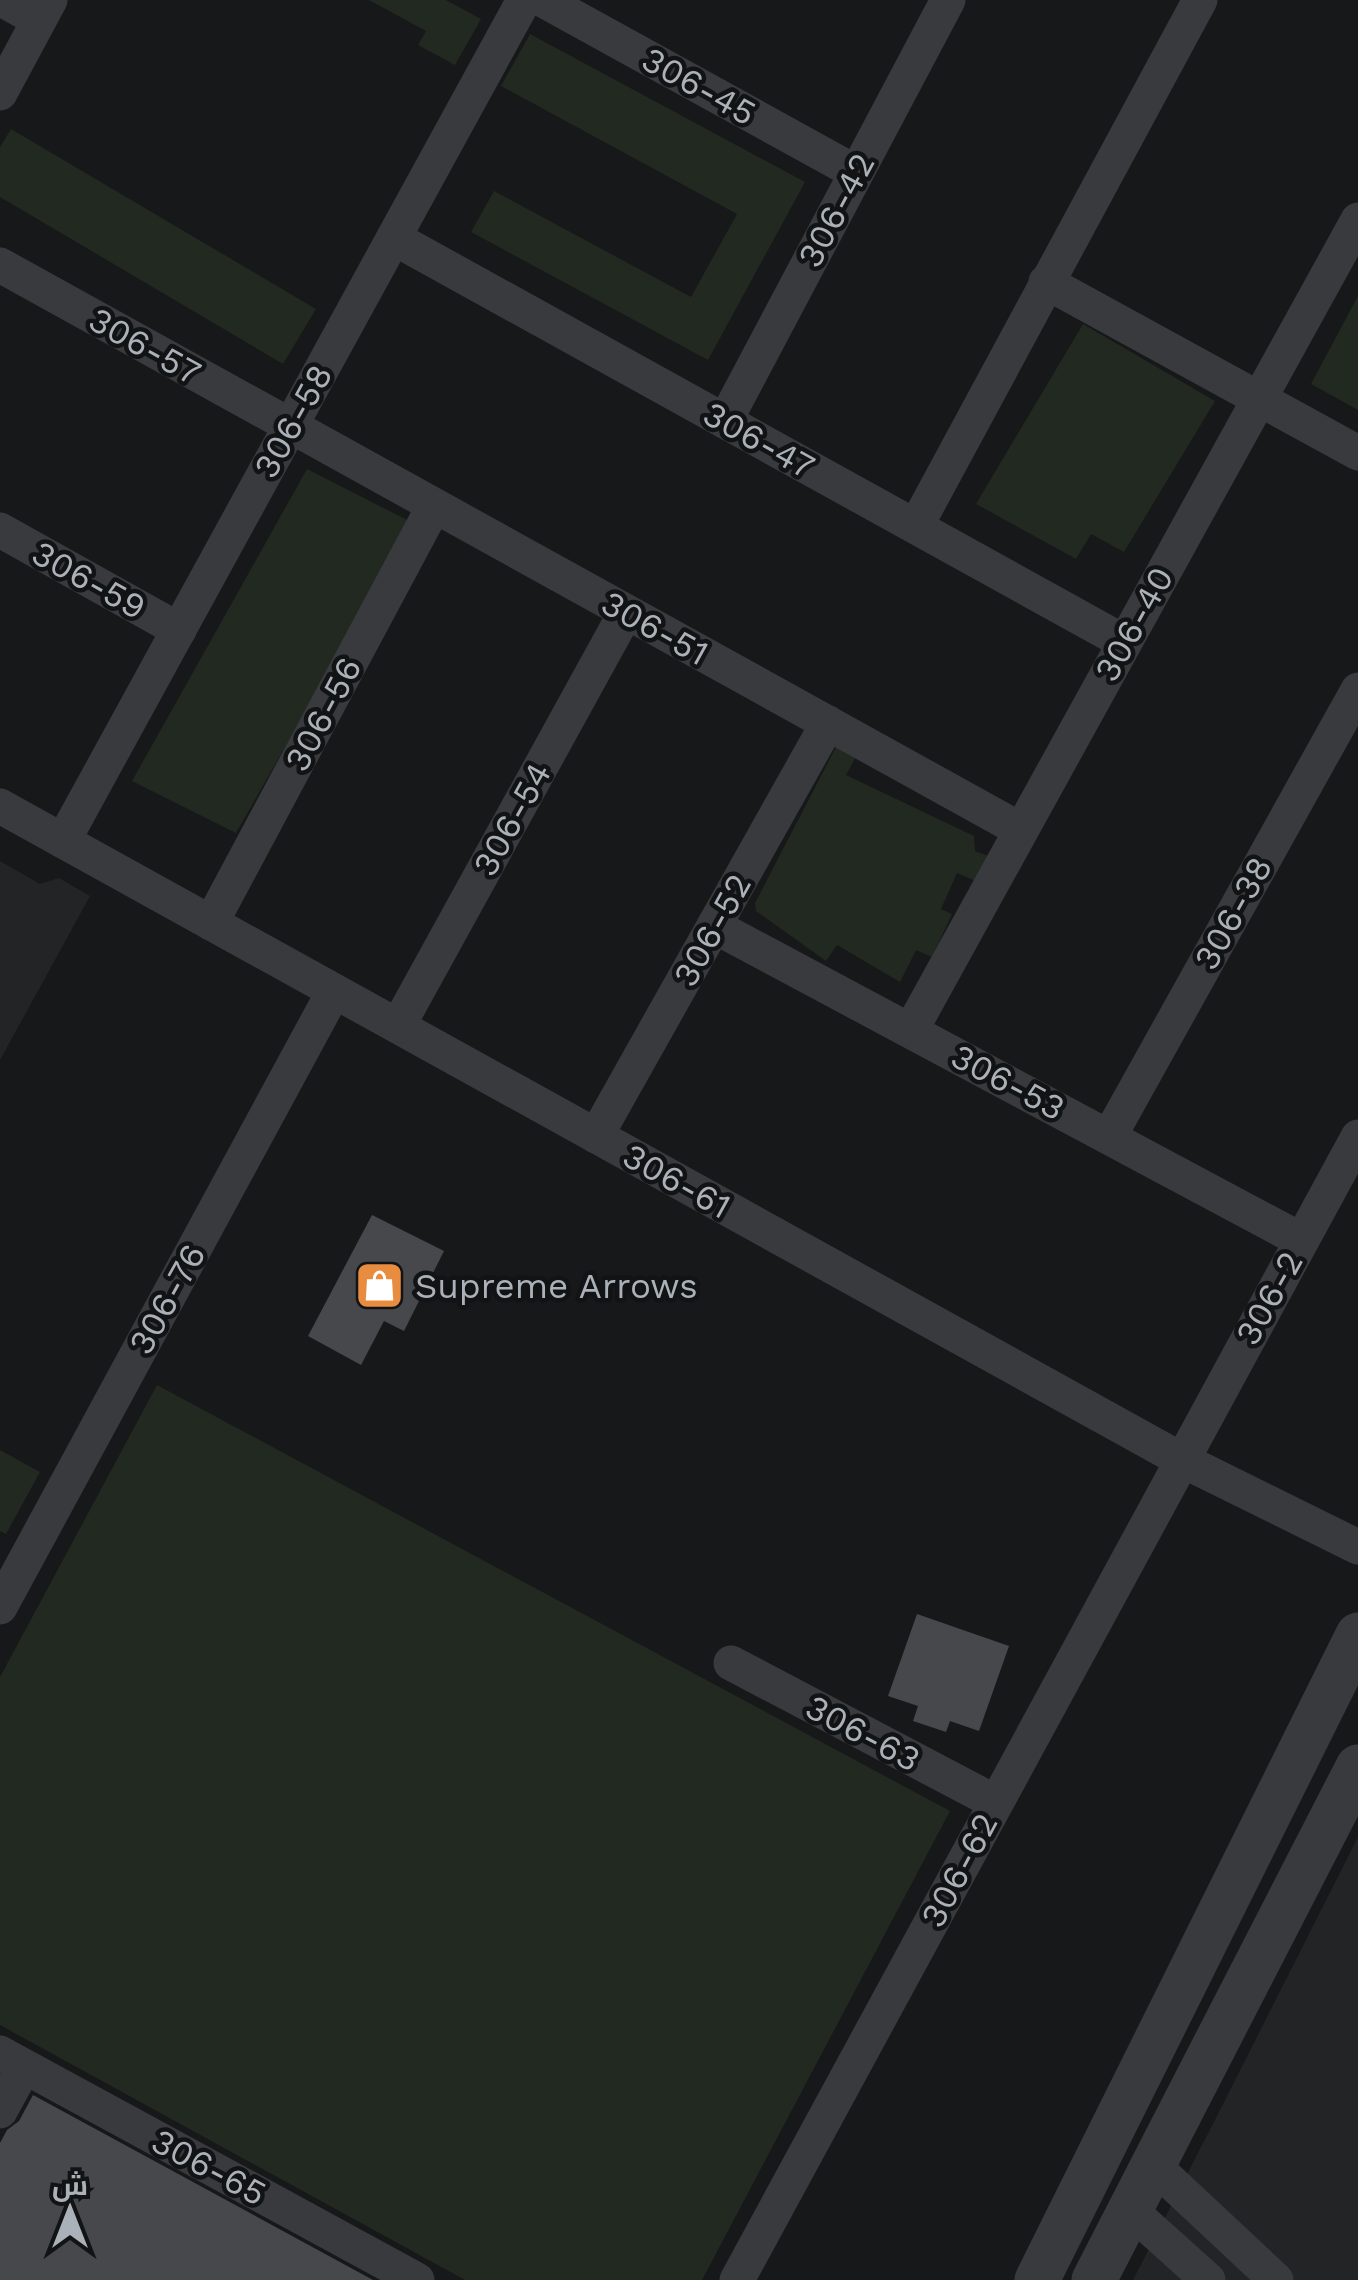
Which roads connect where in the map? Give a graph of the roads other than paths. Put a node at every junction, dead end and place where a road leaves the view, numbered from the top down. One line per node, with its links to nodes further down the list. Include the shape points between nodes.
1 (3, 0): 6 (street)
2 (524, 0): 10 (street, 306-58)
3 (544, 0): 8 (street, 306-45)
4 (948, 0): 8 (street, 306-42)
5 (1200, 0): 12 (street)
6 (45, 10): 7 (street)
7 (0, 93)
8 (855, 172): 14 (street, 306-42)
9 (1358, 220): 13 (street, 306-40)
10 (394, 238): 14 (street, 306-47); 15 (street, 306-58)
11 (0, 266): 15 (street, 306-57)
12 (1046, 282): 13 (street); 18 (street)
13 (1258, 399): 16 (street); 22 (street, 306-40)
14 (724, 420): 18 (street, 306-47)
15 (290, 426): 17 (street, 306-51); 21 (street, 306-58)
16 (1358, 453)
17 (434, 506): 20 (street, 306-51); 28 (street, 306-56)
18 (916, 526): 22 (street, 306-47)
19 (0, 530): 21 (street, 306-59)
20 (626, 612): 24 (street, 306-51); 31 (street, 306-54)
21 (179, 630): 27 (street, 306-58)
22 (1124, 642): 26 (street, 306-40)
23 (1358, 690): 34 (street, 306-38)
24 (828, 723): 26 (street, 306-51); 29 (street, 306-52)
25 (0, 806): 27 (street, 306-61)
26 (1020, 829): 32 (street, 306-40)
27 (63, 841): 28 (street, 306-61)
28 (211, 923): 30 (street, 306-61)
29 (714, 926): 32 (street, 306-53); 33 (street, 306-52)
30 (334, 991): 31 (street, 306-61); 39 (street, 306-76)
31 (398, 1026): 33 (street, 306-61)
32 (911, 1030): 34 (street, 306-53)
33 (596, 1136): 37 (street, 306-61)
34 (1109, 1137): 36 (street, 306-53)
35 (1358, 1137): 36 (street, 306-2)
36 (1301, 1240): 37 (street, 306-2)
37 (1180, 1459): 38 (street, 306-61); 43 (street, 306-62)
38 (1358, 1546)
39 (3, 1593)
40 (1358, 1635): 50 (street)
41 (732, 1663): 43 (street, 306-63)
42 (1358, 1767): 46 (street)
43 (995, 1802): 49 (street, 306-62)
44 (12, 2060): 45 (street); 48 (street, 306-65)
45 (0, 2111)
46 (1153, 2166): 47 (street); 53 (street)
47 (1130, 2210): 51 (street); 52 (street)
48 (418, 2280)
49 (738, 2280)
50 (1037, 2280)
51 (1094, 2280)
52 (1208, 2280)
53 (1276, 2280)

